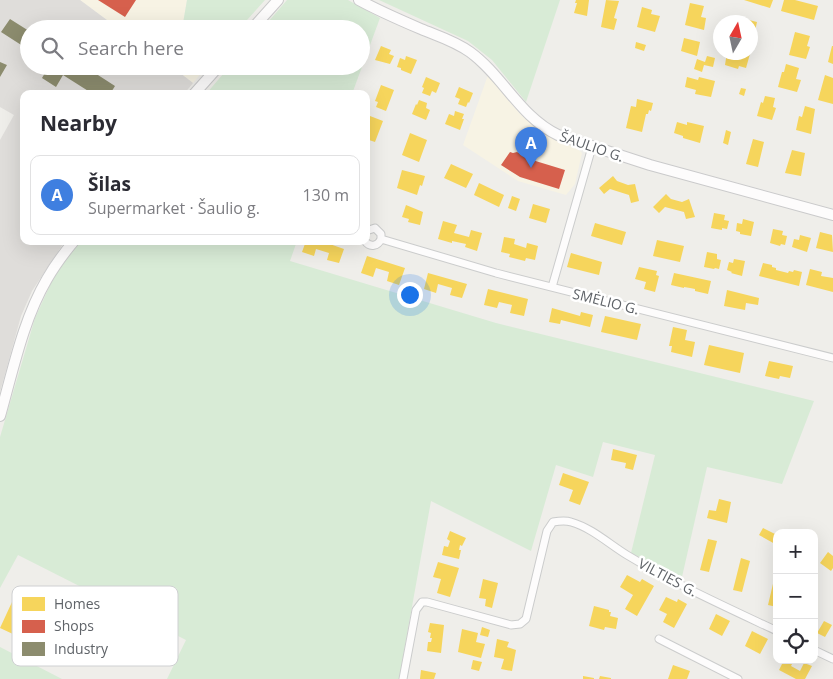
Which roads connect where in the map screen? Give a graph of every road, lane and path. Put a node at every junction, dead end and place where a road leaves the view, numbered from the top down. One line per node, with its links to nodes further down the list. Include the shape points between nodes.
1 (278, 0): 3 (street)
2 (359, 0): 6 (street, ŠAULIO G., via 454,42 494,73 531,118 545,129)
3 (260, 20)
4 (211, 75): 5 (street)
5 (198, 90)
6 (592, 147): 7 (street, ŠAULIO G.); 12 (street)
7 (833, 214)
8 (370, 229): 9 (street, via 379,230)
9 (381, 239): 11 (street, via 377,245); 12 (street, SMĖLIO G., via 496,274)
10 (71, 245): 14 (street, via 36,300)
11 (369, 245)
12 (552, 287): 13 (street, SMĖLIO G.)
13 (833, 358)
14 (0, 416)
15 (773, 629): 19 (street, VILTIES G., via 699,594 627,555 590,530 561,520 553,522 547,532 526,619 511,625 422,602 416,610)
16 (659, 639): 20 (street)
17 (818, 652): 18 (street)
18 (833, 659)
19 (403, 679)
20 (738, 679)

